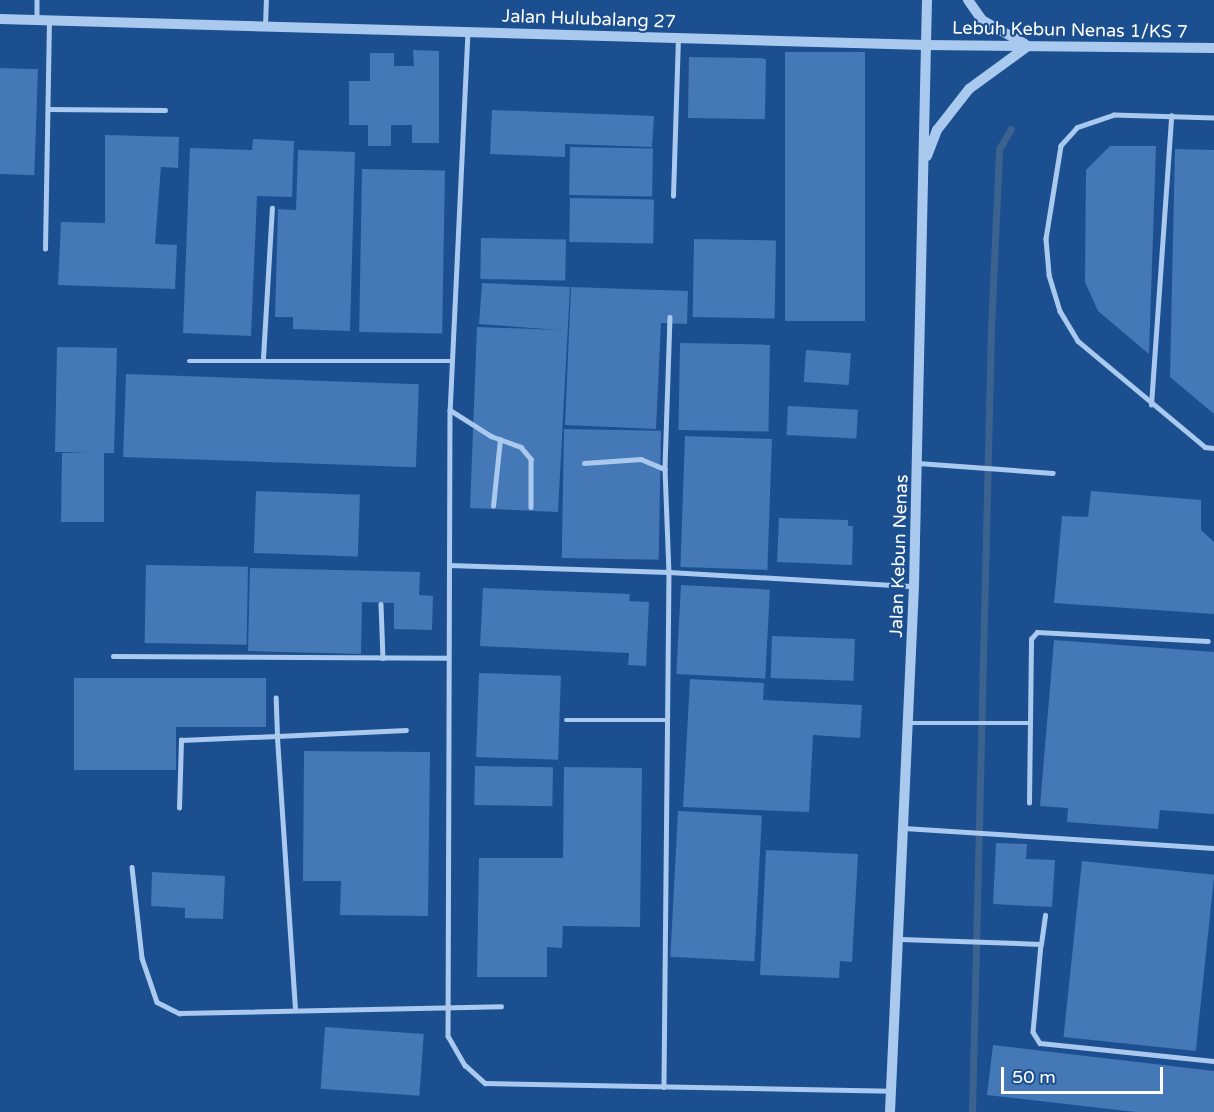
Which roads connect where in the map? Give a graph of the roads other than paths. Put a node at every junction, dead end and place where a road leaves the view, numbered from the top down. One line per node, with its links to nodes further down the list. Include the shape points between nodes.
1 (37, 0): 6 (lane)
2 (266, 0): 8 (lane)
3 (927, 0): 11 (street, Jalan Kebun Nenas)
4 (968, 0): 12 (street, via 982,20)
5 (0, 19): 6 (street, Jalan Hulubalang 27)
6 (37, 20): 7 (street, Jalan Hulubalang 27)
7 (49, 20): 8 (street, Jalan Hulubalang 27); 14 (lane)
8 (265, 26): 9 (street, Jalan Hulubalang 27)
9 (468, 32): 10 (street, Jalan Hulubalang 27); 25 (lane)
10 (678, 38): 11 (street, Jalan Hulubalang 27); 19 (lane)
11 (926, 45): 12 (street, Lebuh Kebun Nenas 1/KS 7); 18 (street, Jalan Kebun Nenas)
12 (1023, 45): 13 (street, Lebuh Kebun Nenas 1/KS 7); 18 (street, via 969,89 937,130)
13 (1214, 48)
14 (48, 109): 15 (lane); 21 (lane)
15 (165, 110)
16 (1171, 116): 17 (lane); 26 (lane); 26 (lane, via 1114,115 1077,128 1060,146 1046,239 1049,275 1060,311 1078,341)
17 (1214, 118)
18 (924, 164): 31 (street, Jalan Kebun Nenas)
19 (673, 196)
20 (272, 208): 23 (lane)
21 (45, 249)
22 (670, 317): 32 (lane)
23 (263, 358): 24 (lane); 25 (lane)
24 (189, 361)
25 (452, 362): 27 (lane)
26 (1151, 405): 29 (lane, via 1204,447)
27 (450, 410): 28 (lane); 36 (lane)
28 (500, 439): 34 (lane); 35 (lane, via 521,447 531,459)
29 (1214, 448)
30 (584, 463): 32 (lane, via 641,459)
31 (918, 463): 33 (lane); 38 (street, Jalan Kebun Nenas)
32 (665, 469): 37 (lane)
33 (1053, 473)
34 (493, 506)
35 (531, 507)
36 (449, 565): 37 (lane); 43 (lane)
37 (669, 572): 38 (lane); 46 (lane)
38 (914, 586): 47 (street, Jalan Kebun Nenas)
39 (381, 604): 42 (lane)
40 (1208, 641): 48 (lane, via 1037,632 1031,639)
41 (113, 656): 42 (lane)
42 (383, 658): 43 (lane)
43 (448, 658): 59 (lane)
44 (276, 698): 50 (lane)
45 (566, 720): 46 (lane)
46 (667, 720): 63 (lane)
47 (909, 723): 48 (lane); 53 (street, Jalan Kebun Nenas)
48 (1030, 723): 51 (lane)
49 (406, 730): 50 (lane)
50 (277, 736): 52 (lane, via 181,740); 61 (lane)
51 (1029, 803)
52 (179, 808)
53 (904, 828): 54 (lane); 57 (street, Jalan Kebun Nenas)
54 (1214, 848)
55 (132, 867): 61 (lane, via 142,958 157,1002 180,1012)
56 (1045, 915): 58 (lane)
57 (900, 939): 58 (lane); 64 (street, Jalan Kebun Nenas)
58 (1041, 944): 62 (lane, via 1033,1032 1040,1043)
59 (448, 1004): 60 (lane); 61 (lane); 63 (lane, via 448,1036 465,1065 485,1083)
60 (501, 1006)
61 (295, 1009)
62 (1214, 1061)
63 (664, 1086): 64 (lane)
64 (892, 1091): 65 (street, Jalan Kebun Nenas)
65 (890, 1112)

